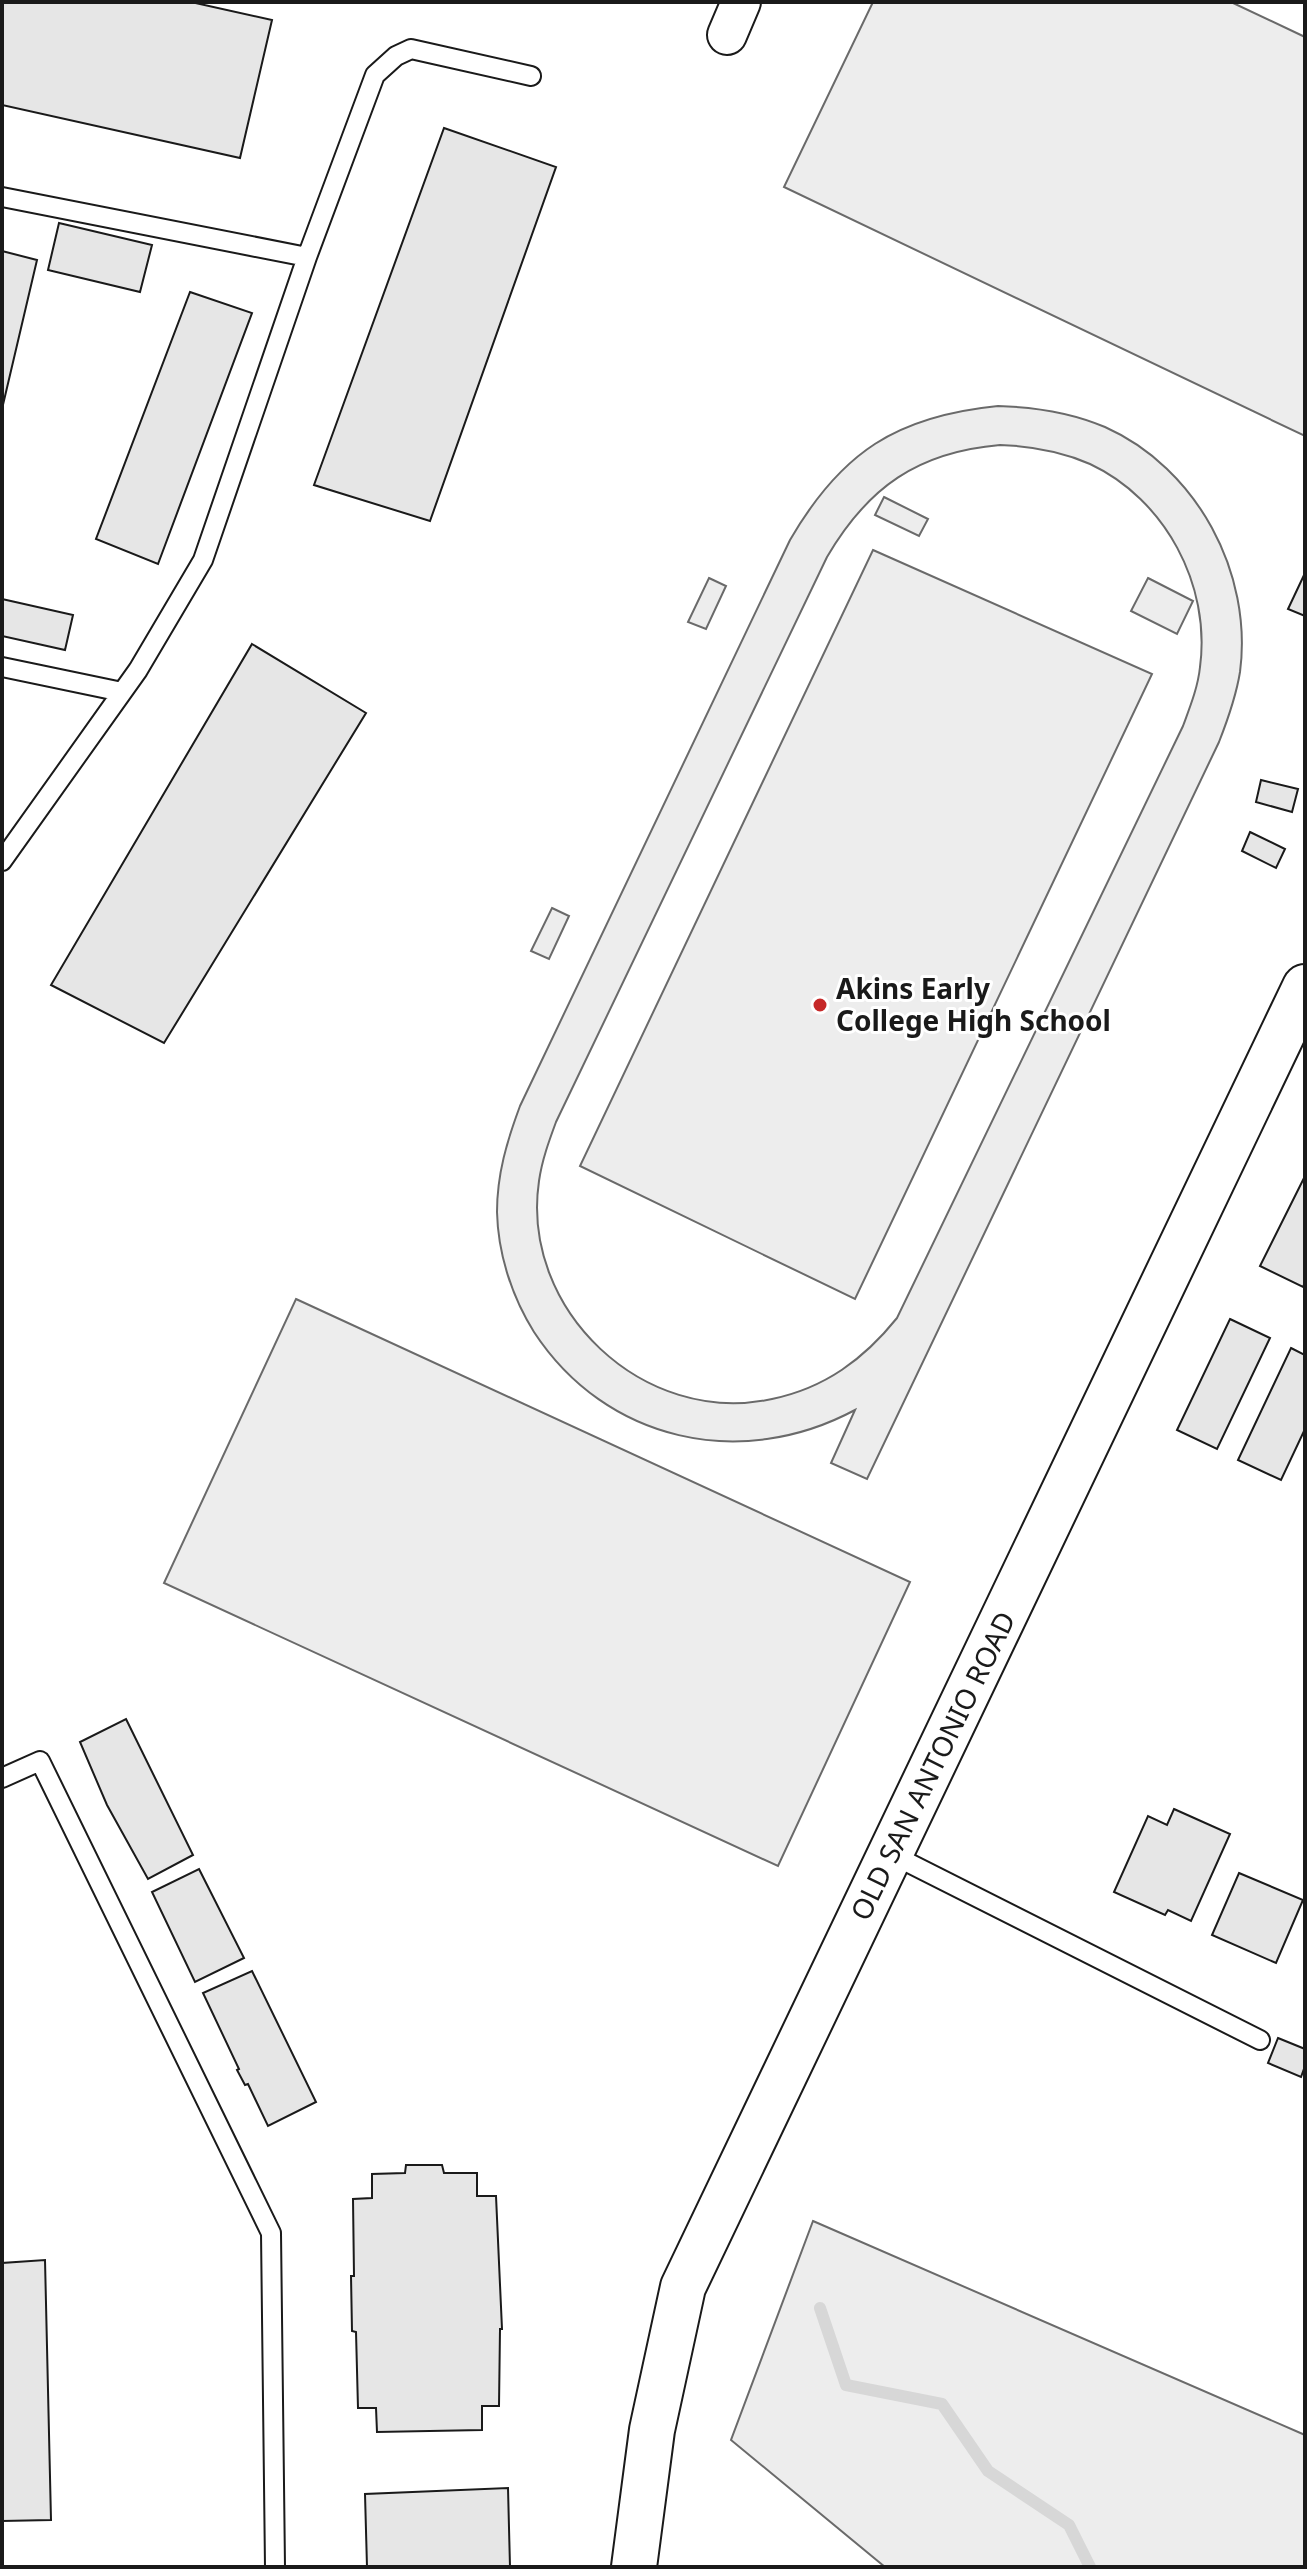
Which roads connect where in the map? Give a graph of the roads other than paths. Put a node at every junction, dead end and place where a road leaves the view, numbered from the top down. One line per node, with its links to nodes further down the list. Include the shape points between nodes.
1 (531, 76): 3 (lane, via 411,49 396,56 375,75)
2 (2, 197): 3 (lane)
3 (307, 257): 5 (lane, via 203,560)
4 (2, 667): 5 (lane)
5 (122, 692): 6 (lane)
6 (2, 861)
7 (1305, 987): 9 (street, OLD SAN ANTONIO ROAD)
8 (2, 1778): 11 (lane, via 40,1761 271,2233)
9 (891, 1854): 10 (lane); 12 (street, OLD SAN ANTONIO ROAD, via 683,2287 652,2430)
10 (1260, 2040)
11 (275, 2567)
12 (634, 2567)

